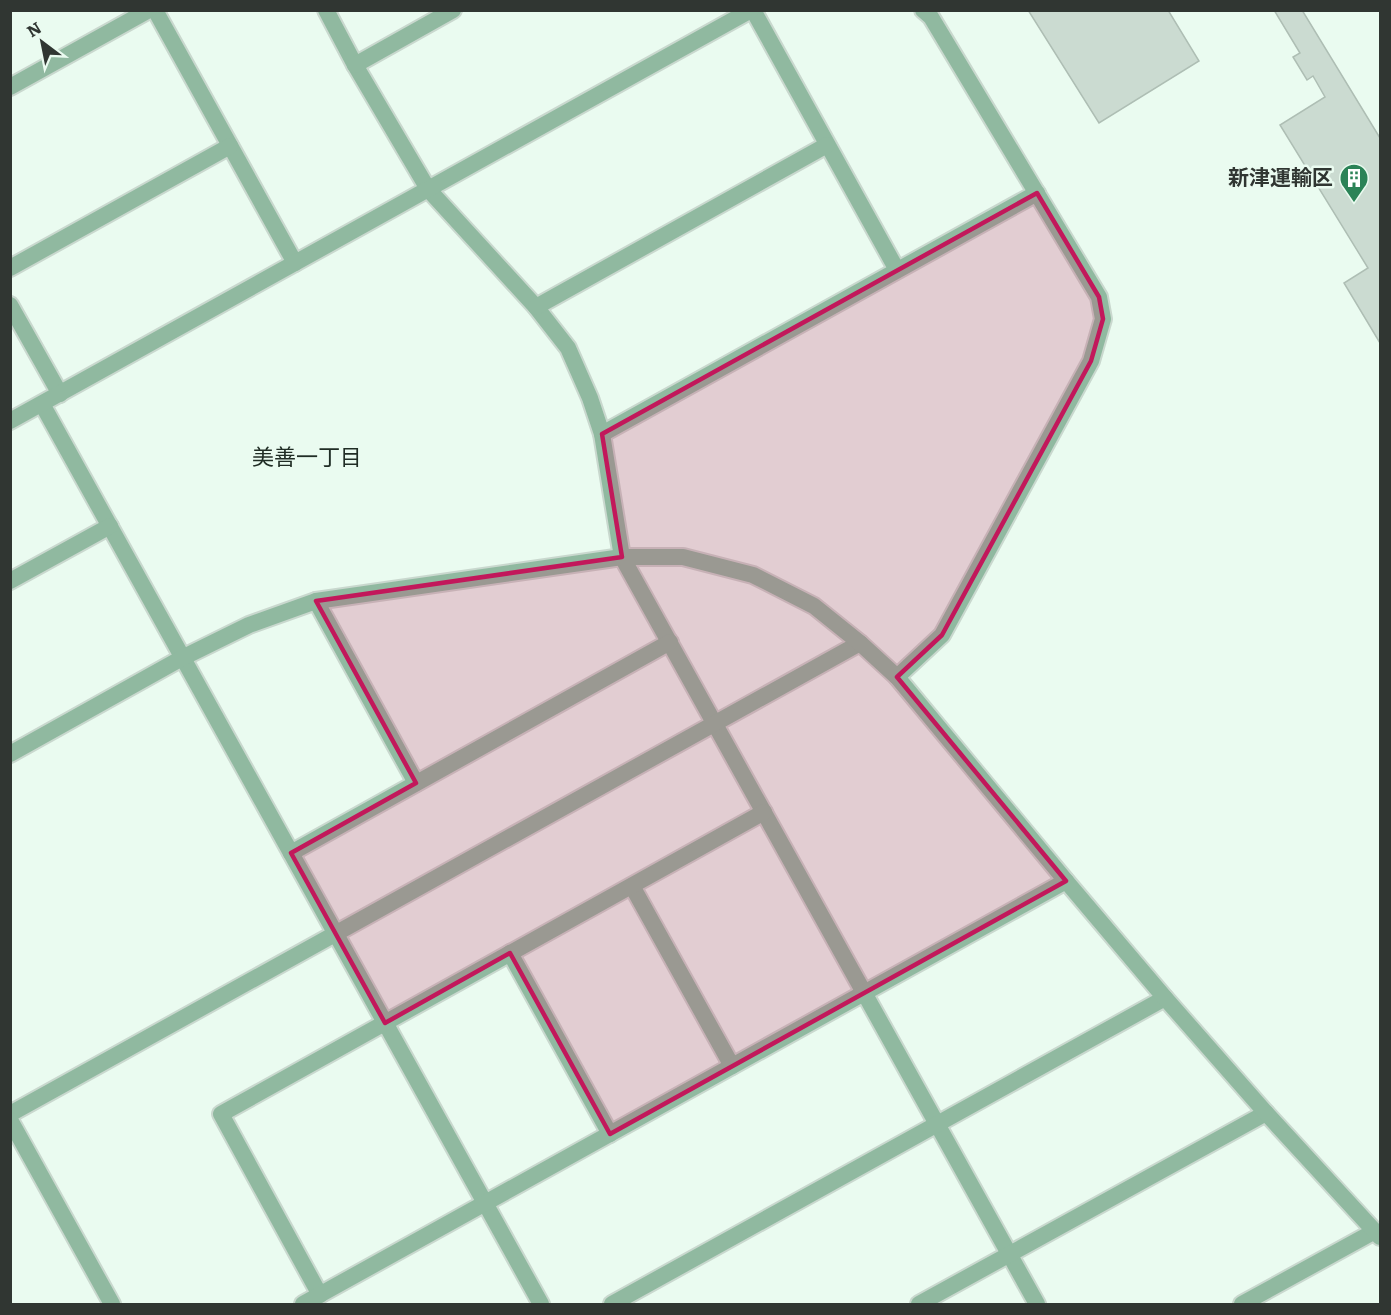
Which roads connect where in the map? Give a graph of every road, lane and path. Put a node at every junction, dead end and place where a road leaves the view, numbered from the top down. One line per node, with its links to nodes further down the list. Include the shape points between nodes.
1 (149, 10): 8 (street)
2 (155, 10): 10 (street)
3 (326, 10): 7 (street)
4 (453, 10): 7 (street)
5 (752, 10): 9 (street); 11 (street)
6 (923, 10): 12 (street, via 931,17)
7 (355, 65): 11 (street)
8 (10, 87)
9 (827, 145): 15 (street); 17 (street)
10 (230, 146): 13 (street); 14 (street)
11 (428, 189): 13 (street); 17 (street)
12 (1037, 193): 15 (street); 29 (street, via 1099,297 1103,319 1091,361 942,635)
13 (295, 263): 18 (street)
14 (10, 268)
15 (897, 270): 21 (street)
16 (10, 305): 18 (street)
17 (536, 307): 21 (street, via 568,348)
18 (60, 394): 19 (street)
19 (42, 404): 20 (street); 22 (street)
20 (10, 421)
21 (602, 434): 23 (street)
22 (110, 526): 24 (street); 28 (street)
23 (622, 557): 25 (street); 26 (street); 27 (street, via 683,557 753,575 813,606)
24 (10, 581)
25 (316, 602): 28 (street, via 249,625); 32 (street)
26 (670, 642): 30 (street); 32 (street)
27 (860, 643): 29 (street); 30 (street)
28 (182, 658): 31 (street); 34 (street)
29 (897, 677): 35 (street)
30 (715, 724): 33 (street); 37 (street)
31 (10, 754)
32 (416, 783): 34 (street)
33 (764, 812): 36 (street); 39 (street)
34 (291, 853): 37 (street)
35 (1066, 881): 39 (street); 40 (street)
36 (632, 886): 38 (street); 42 (street)
37 (336, 934): 41 (street); 44 (street)
38 (510, 953): 41 (street); 47 (street)
39 (864, 993): 42 (street); 46 (street)
40 (1165, 998): 43 (street); 46 (street)
41 (385, 1023): 48 (street); 51 (street, via 221,1114)
42 (732, 1066): 47 (street)
43 (1266, 1113): 49 (street); 50 (street)
44 (10, 1114)
45 (10, 1120): 52 (street)
46 (937, 1124): 50 (street); 55 (street)
47 (610, 1134): 48 (street)
48 (485, 1203): 51 (street); 54 (street)
49 (1378, 1234): 58 (street)
50 (1009, 1255): 56 (street); 57 (street)
51 (320, 1295): 53 (street)
52 (112, 1305)
53 (303, 1305)
54 (541, 1305)
55 (612, 1305)
56 (919, 1305)
57 (1037, 1305)
58 (1242, 1305)

